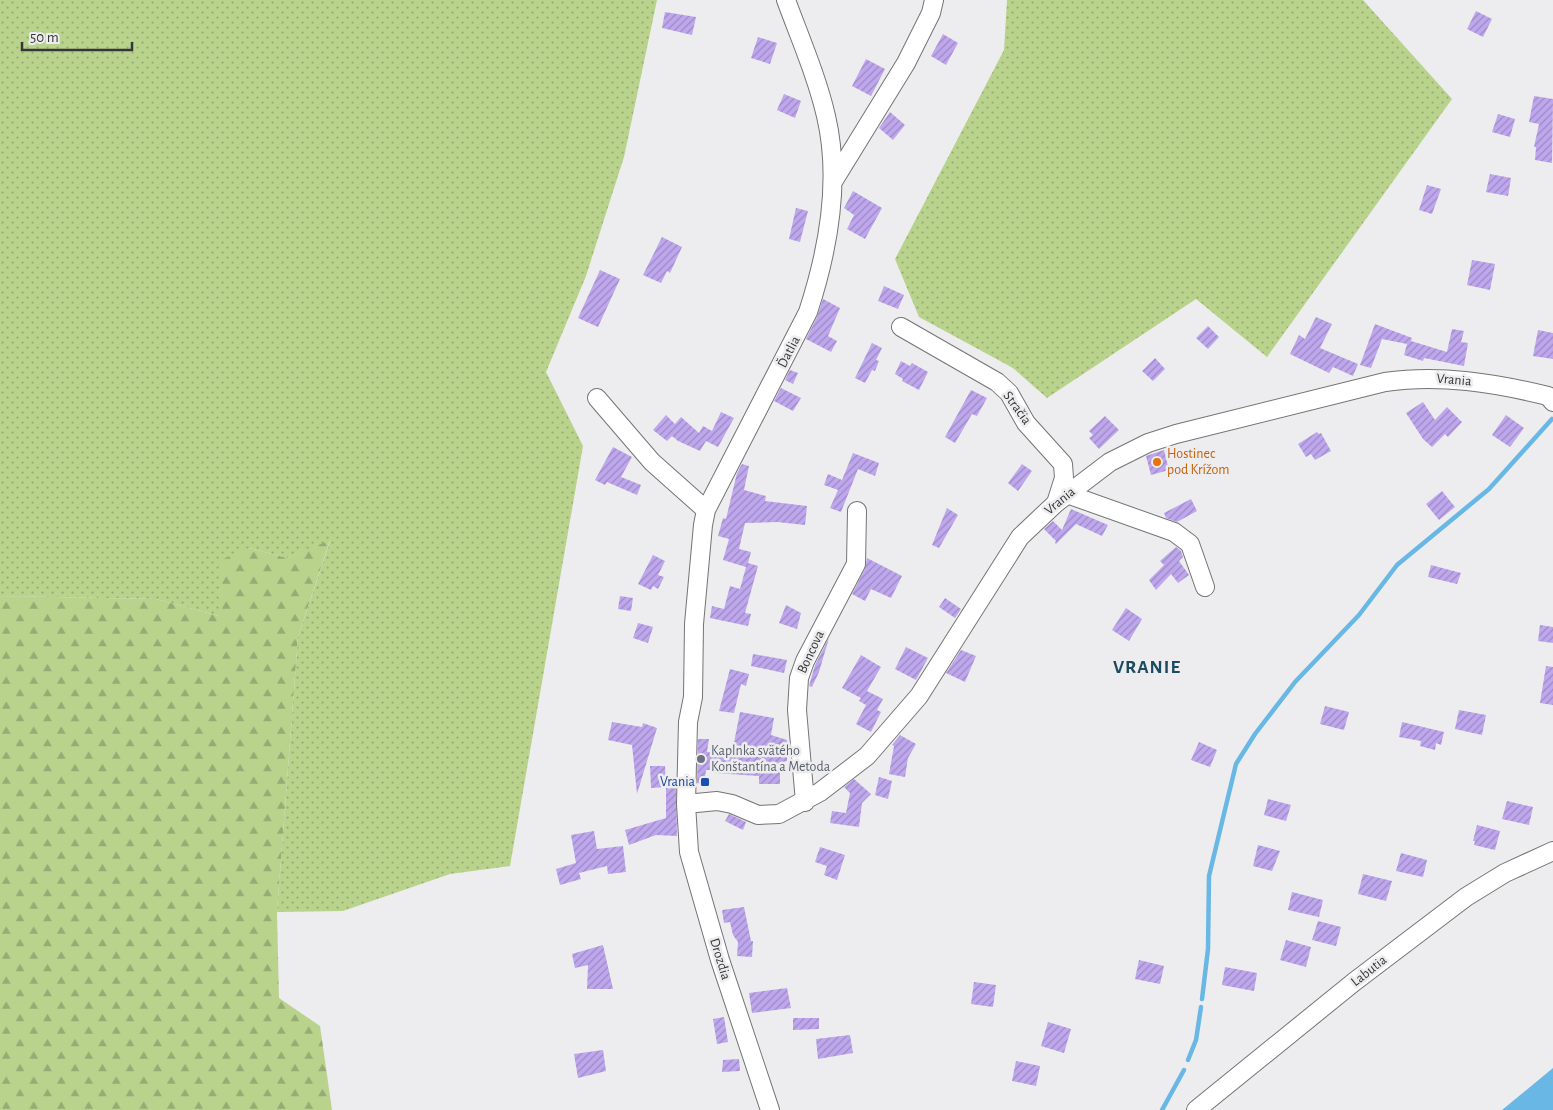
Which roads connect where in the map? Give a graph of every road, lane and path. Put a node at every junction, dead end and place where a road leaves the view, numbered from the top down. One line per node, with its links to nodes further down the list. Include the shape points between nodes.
1 (786, 0): 3 (street, Ďatlia, via 826,115)
2 (934, 0): 3 (street, Ďatlia, via 931,13 906,63)
3 (834, 180): 8 (street, Ďatlia, via 817,284 808,312)
4 (901, 327): 7 (street, Stračia, via 997,382 1009,394 1026,423 1063,464)
5 (597, 398): 8 (street, via 652,462)
6 (1551, 398): 7 (street, Vrania, via 1482,382 1434,378 1385,382 1148,443 1110,462)
7 (1062, 498): 10 (street, via 1174,532 1190,544); 11 (street, Vrania, via 1020,537 904,714 868,756)
8 (706, 510): 12 (street, Ďatlia, via 694,624)
9 (857, 511): 11 (street, Boncova, via 856,564 805,660 799,678 797,710)
10 (1205, 587)
11 (805, 802): 12 (street, Vrania, via 768,816 717,802)
12 (686, 804): 14 (street, Drozdia, via 689,852 695,879)
13 (1553, 851): 15 (street, Labutia, via 1466,896)
14 (770, 1110)
15 (1196, 1110)

